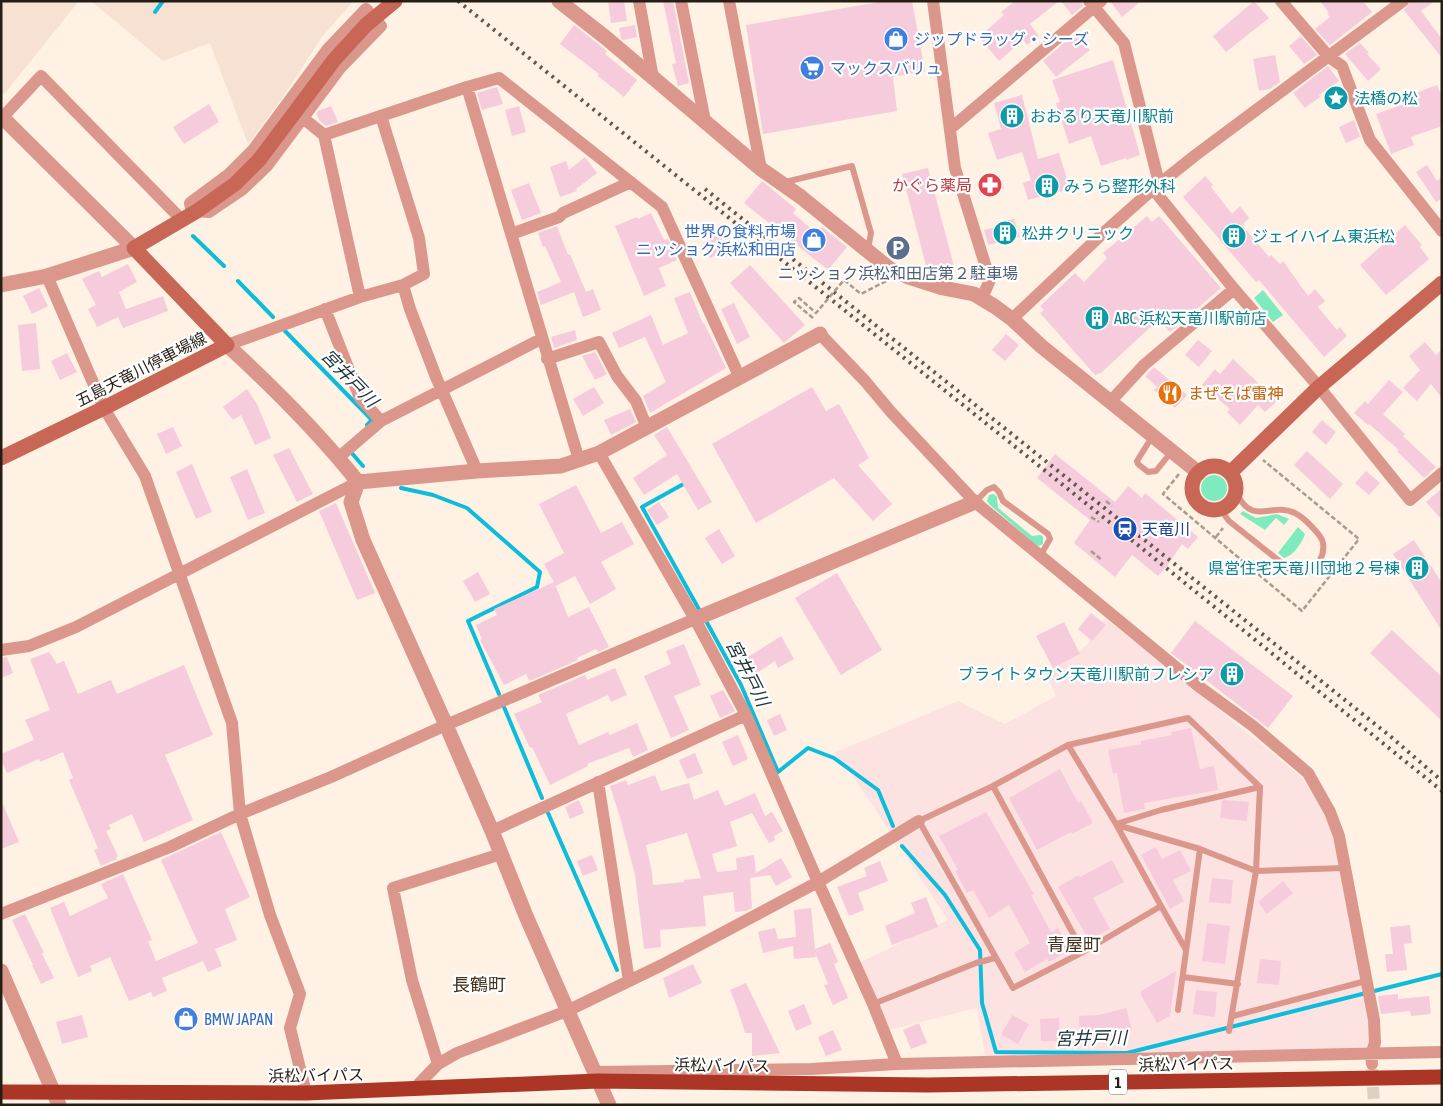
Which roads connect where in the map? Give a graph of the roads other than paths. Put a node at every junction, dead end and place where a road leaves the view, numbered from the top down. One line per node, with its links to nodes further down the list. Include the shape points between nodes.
1 (395, 1): 23 (main road, bridge, via 366,25 334,60 259,160 235,184)
2 (559, 1): 11 (street)
3 (639, 1): 11 (street)
4 (681, 1): 16 (street)
5 (729, 1): 19 (street)
6 (934, 1): 17 (street)
7 (1281, 1): 10 (street)
8 (1403, 1): 10 (street)
9 (1095, 3): 17 (street); 22 (street, via 1124,44)
10 (1328, 56): 22 (street); 24 (street, via 1342,66 1370,140)
11 (653, 78): 16 (street)
12 (467, 87): 13 (street); 20 (street, via 499,78); 25 (street)
13 (381, 116): 18 (street); 30 (street, via 419,238 424,274)
14 (303, 118): 18 (street); 23 (street, via 267,166 243,189 210,212); 23 (street, via 341,67 381,26 366,9 327,50 253,150 229,174 190,203)
15 (2, 119): 23 (street, via 42,76); 26 (street)
16 (705, 121): 19 (street)
17 (950, 129): 34 (street, via 955,168 990,280)
18 (324, 135): 33 (street)
19 (761, 169): 21 (street)
20 (632, 182): 25 (street, via 560,217); 41 (street, via 662,207)
21 (781, 183): 27 (street); 27 (lane, via 852,166 871,233)
22 (1156, 186): 31 (street); 36 (street)
23 (190, 215): 26 (main road)
24 (1442, 231)
25 (511, 234): 38 (street)
26 (134, 248): 28 (street); 39 (main road, 五島天竜川停車場線)
27 (867, 250): 34 (street, via 890,269 906,276)
28 (47, 276): 29 (street); 45 (street)
29 (1, 285)
30 (403, 285): 33 (street); 43 (street)
31 (1234, 289): 42 (street); 44 (street, via 1144,365)
32 (1439, 291): 42 (main road)
33 (360, 296): 35 (street)
34 (982, 298): 36 (street)
35 (325, 309): 39 (street); 46 (street, via 360,398)
36 (1012, 319): 44 (street)
37 (820, 334): 41 (street); 60 (street)
38 (542, 338): 40 (street); 43 (street)
39 (227, 345): 45 (main road, 五島天竜川停車場線); 49 (street)
40 (547, 359): 47 (street, via 599,342 617,376 636,401); 53 (street)
41 (740, 378): 47 (street)
42 (1319, 387): 55 (street, via 1410,500); 57 (main road)
43 (442, 390): 46 (street); 54 (street)
44 (1110, 402): 48 (street)
45 (104, 408): 52 (main road, 五島天竜川停車場線); 63 (street, via 145,476)
46 (381, 421): 49 (street)
47 (647, 428): 51 (street)
48 (1152, 436): 50 (street); 50 (lane, via 1137,461 1148,472 1156,471)
49 (345, 452): 58 (street)
50 (1172, 452): 56 (street)
51 (599, 453): 53 (street); 64 (street)
52 (1, 458)
53 (579, 460): 54 (street, via 561,466)
54 (477, 471): 58 (street)
55 (1442, 472)
56 (1198, 473): 57 (main road, via 1211,466); 61 (main road, via 1192,485 1194,498 1204,508)
57 (1230, 473): 59 (main road)
58 (358, 482): 63 (street); 67 (street, via 351,502 363,540)
59 (1236, 492): 61 (main road, via 1230,504); 61 (lane, via 1250,510 1266,512 1280,509 1295,513 1319,534 1324,542 1323,554 1313,570 1293,572 1229,521)
60 (975, 502): 62 (street); 62 (lane, via 994,487 1003,501 1048,534 1050,539); 64 (street)
61 (1220, 509)
62 (1040, 556): 78 (street, via 1308,773 1330,812)
63 (180, 574): 65 (street, via 76,627 30,646); 72 (street, via 232,723)
64 (700, 617): 66 (street); 67 (street)
65 (1, 650)
66 (746, 716): 69 (street); 80 (street)
67 (446, 725): 72 (street); 75 (street)
68 (1068, 745): 70 (lane); 71 (lane, via 1188,718); 74 (lane)
69 (598, 782): 75 (street); 88 (street)
70 (993, 786): 73 (lane); 84 (lane)
71 (1260, 787): 74 (lane); 79 (lane)
72 (240, 814): 82 (street, via 170,847); 104 (street, via 270,915 300,994 290,1028)
73 (919, 821): 80 (street); 85 (lane)
74 (1116, 824): 76 (lane); 81 (lane)
75 (492, 831): 77 (street)
76 (1200, 849): 79 (lane); 83 (lane)
77 (501, 854): 92 (street); 98 (street, via 393,888 412,980)
78 (1344, 868): 79 (lane); 89 (street)
79 (1256, 871): 90 (lane)
80 (818, 882): 88 (street); 91 (street)
81 (1161, 906): 83 (lane); 84 (lane)
82 (1, 914)
83 (1186, 950): 87 (lane)
84 (1083, 952): 85 (lane, via 1013,988)
85 (992, 958): 91 (lane)
86 (1, 971): 105 (street)
87 (1182, 977): 90 (lane); 93 (lane)
88 (628, 981): 92 (street)
89 (1366, 982): 94 (lane); 97 (street, via 1374,1020)
90 (1238, 984): 94 (lane)
91 (873, 1004): 99 (street)
92 (567, 1010): 98 (street, via 457,1053); 100 (street)
93 (1178, 1010)
94 (1232, 1018): 95 (lane)
95 (1229, 1031)
96 (1442, 1052): 97 (street)
97 (1372, 1059): 99 (street, via 1225,1058)
98 (438, 1064): 102 (street)
99 (897, 1064): 100 (street)
100 (596, 1077): 101 (highway, 浜松バイパス / 1, via 928,1085); 102 (highway, 浜松バイパス / 1); 106 (street)
101 (1442, 1078)
102 (413, 1090): 104 (highway, 浜松バイパス / 1)
103 (1, 1092): 105 (highway, 浜松バイパス / 1)
104 (306, 1093): 105 (highway, 浜松バイパス / 1)
105 (56, 1098)
106 (609, 1105)

